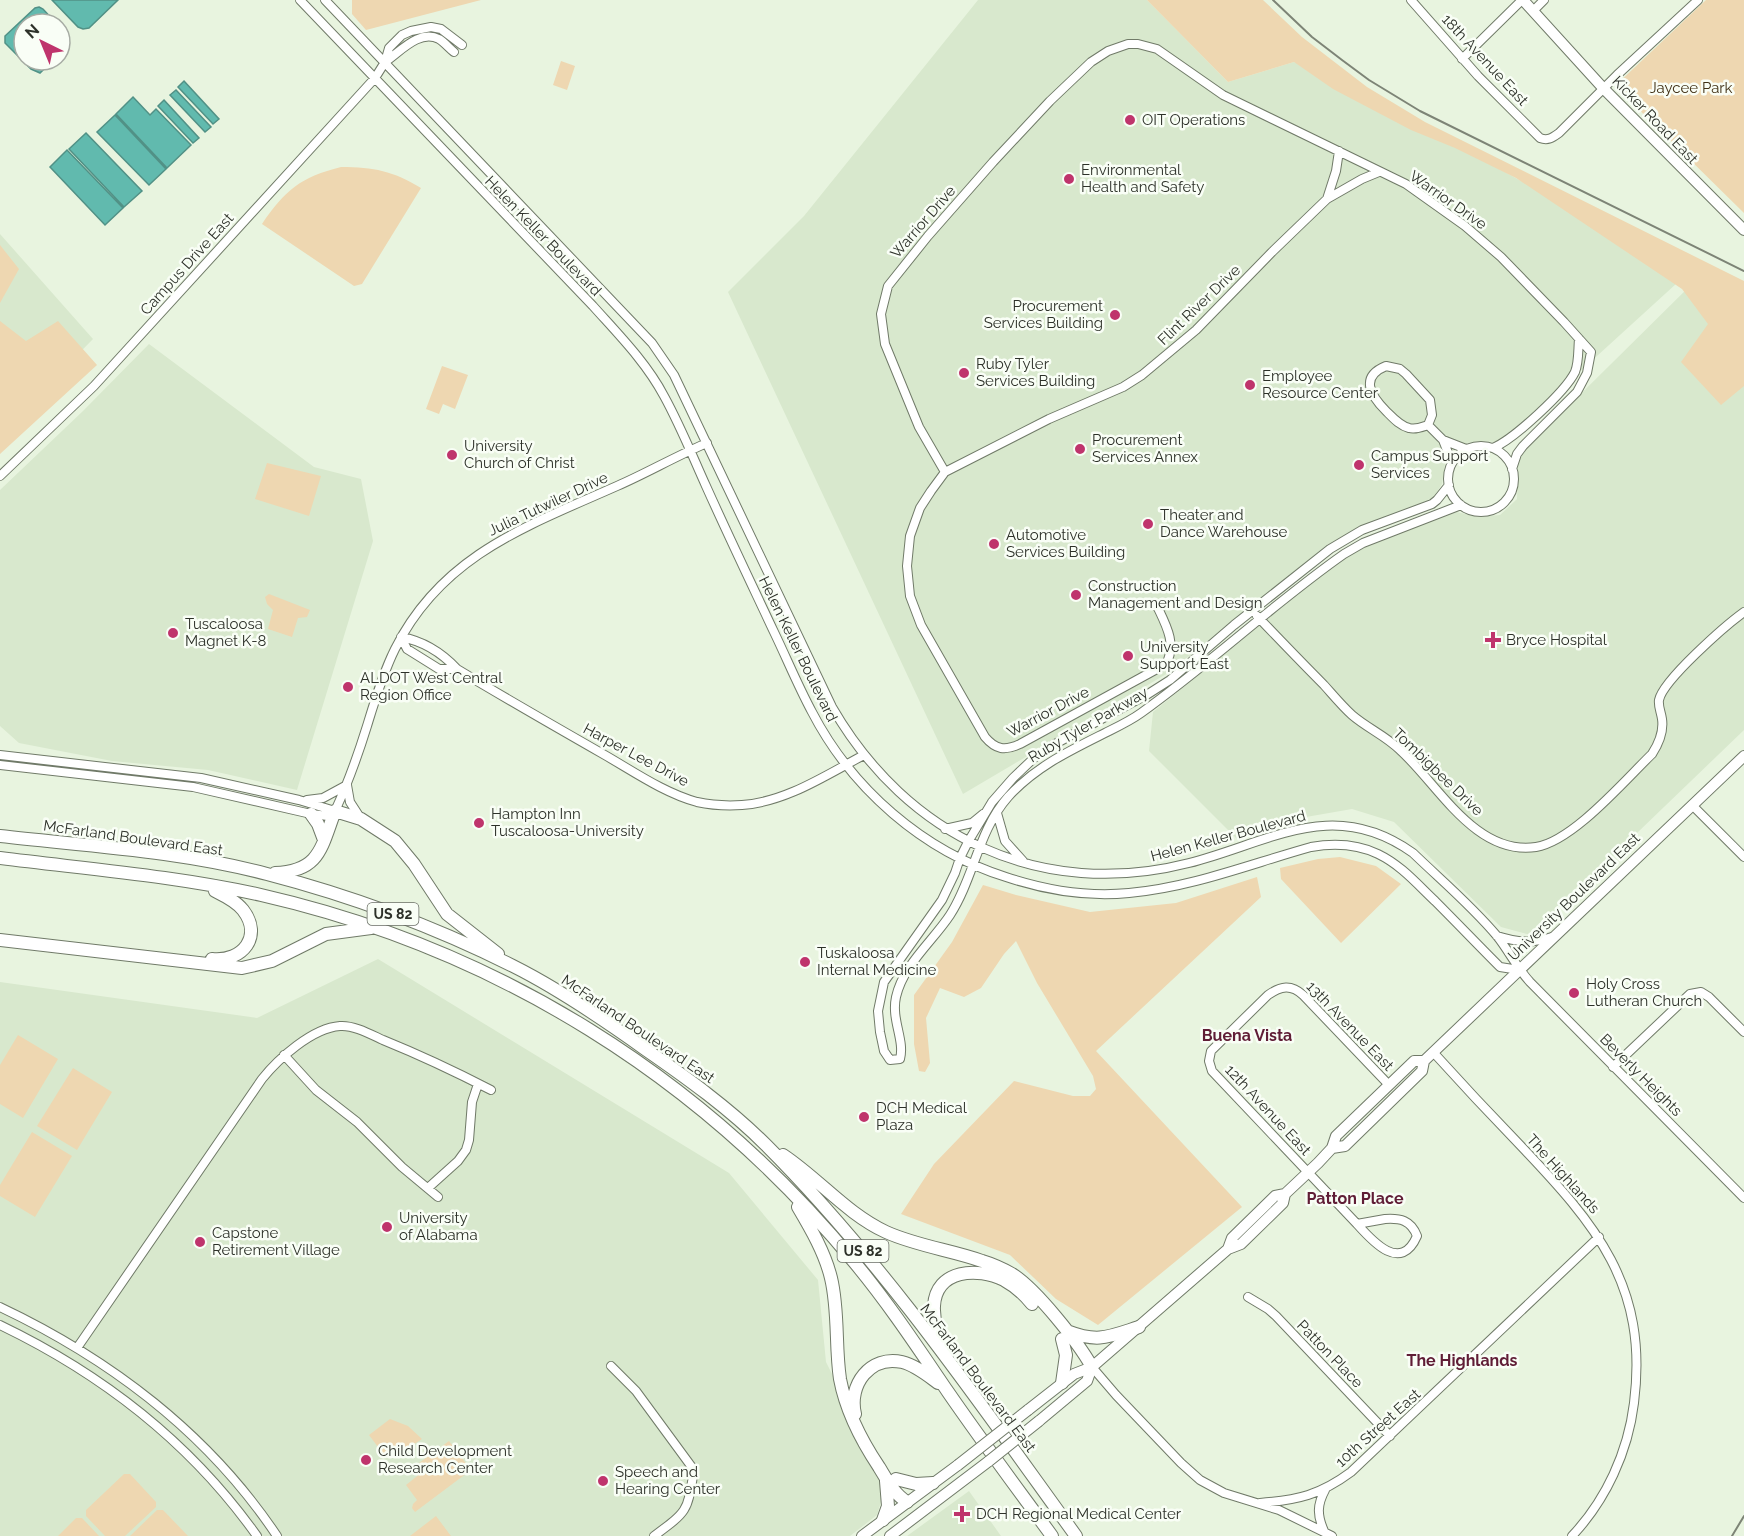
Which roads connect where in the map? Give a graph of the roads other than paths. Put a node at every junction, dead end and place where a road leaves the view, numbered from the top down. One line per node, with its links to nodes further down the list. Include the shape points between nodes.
1 (300, 0): 12 (street, Helen Keller Boulevard)
2 (325, 0): 11 (street, Helen Keller Boulevard)
3 (1411, 0): 10 (street, 18th Avenue East)
4 (1522, 0): 7 (main road, Kicker Road East); 10 (street)
5 (1544, 0): 7 (street)
6 (1698, 0): 13 (street)
7 (1533, 11): 13 (main road, Kicker Road East)
8 (462, 45): 11 (street, Campus Drive East, via 441,28 421,27 395,42)
9 (454, 52): 11 (street, via 439,39 419,38)
10 (1462, 59): 13 (street, 18th Avenue East, via 1545,140 1552,138)
11 (385, 62): 12 (street, Campus Drive East); 21 (street, Helen Keller Boulevard, via 645,334 674,375)
12 (375, 78): 23 (street, Helen Keller Boulevard, via 630,347 663,394); 28 (street, Campus Drive East, via 94,386)
13 (1603, 88): 17 (main road, Kicker Road East)
14 (1338, 151): 15 (street, Warrior Drive); 16 (street, Flint River Drive); 27 (street, Warrior Drive, via 1222,95 1157,49 1128,44 1091,62 993,162 911,255 884,295 881,324 887,352 919,427)
15 (1379, 172): 16 (street, Flint River Drive); 18 (street, Warrior Drive, via 1406,184 1465,226 1501,257)
16 (1327, 199): 27 (street, Flint River Drive, via 1196,330 1150,369 1123,387 1049,419)
17 (1744, 230)
18 (1579, 339): 22 (street, via 1576,367 1565,386 1517,433); 26 (street, Warrior Drive, via 1591,352 1584,383 1523,446)
19 (1428, 425): 19 (street, via 1432,416 1430,400 1410,378 1393,366 1375,372 1370,389 1383,408 1408,428); 20 (street)
20 (1443, 440): 24 (street); 25 (street)
21 (707, 443): 23 (street, Julia Tutwiler Drive); 38 (street, Helen Keller Boulevard, via 832,707)
22 (1493, 448): 24 (street); 26 (street, via 1508,460)
23 (690, 450): 35 (street, Julia Tutwiler Drive, via 486,549 436,591); 40 (street, Helen Keller Boulevard, via 812,713)
24 (1466, 450): 25 (street)
25 (1452, 463): 29 (street)
26 (1512, 469): 30 (street, via 1511,494 1497,508 1479,512)
27 (945, 472): 31 (street, Warrior Drive, via 916,517 910,536 907,576 921,625 991,745 1001,749 1020,744 1166,664 1172,644)
28 (0, 476)
29 (1449, 485): 30 (street); 32 (street, Ruby Tyler Parkway, via 1432,504 1362,530 1330,549)
30 (1461, 505): 34 (street, Ruby Tyler Parkway, via 1363,543 1328,565)
31 (1157, 606)
32 (1252, 611): 34 (street, Tombigbee Drive); 46 (street, Ruby Tyler Parkway, via 1170,680 1034,758)
33 (1744, 612): 34 (street, Tombigbee Drive, via 1664,688 1659,700 1662,731 1652,754 1571,832 1553,843 1522,848 1495,841 1467,822 1401,750 1352,714)
34 (1260, 620): 47 (street, Ruby Tyler Parkway, via 1140,714 1046,764 1018,786)
35 (401, 637): 36 (street, Harper Lee Drive, via 426,645); 36 (street, Harper Lee Drive, via 407,649 439,669); 42 (street, Julia Tutwiler Drive, via 382,680)
36 (457, 669): 40 (street, Harper Lee Drive, via 649,780 695,801 713,805 767,801 794,792)
37 (0, 755): 43 (street, via 201,778)
38 (864, 755): 40 (street, Harper Lee Drive); 50 (street, Helen Keller Boulevard, via 882,777)
39 (1744, 756): 44 (main road, University Boulevard East)
40 (846, 764): 57 (street, Helen Keller Boulevard, via 873,796 910,829)
41 (0, 765): 48 (street, via 193,787)
42 (347, 784): 43 (street, via 323,798); 45 (street, Julia Tutwiler Drive); 49 (street, via 350,802)
43 (299, 800): 45 (street)
44 (1692, 805): 55 (street); 67 (main road, University Boulevard East)
45 (335, 811): 48 (street, via 328,816); 49 (highway); 52 (highway)
46 (986, 812): 50 (street, via 972,823); 53 (street, Ruby Tyler Parkway)
47 (997, 813): 54 (street, Ruby Tyler Parkway); 58 (street, via 1005,841)
48 (310, 814): 52 (highway)
49 (361, 819): 70 (highway, via 395,840 447,914)
50 (945, 829): 53 (street, Helen Keller Boulevard)
51 (0, 836): 60 (highway, McFarland Boulevard East / US 82, via 186,857)
52 (324, 840): 60 (highway, via 319,853 303,868)
53 (968, 842): 54 (street, Helen Keller Boulevard); 57 (street, Ruby Tyler Parkway)
54 (979, 848): 58 (street, Helen Keller Boulevard); 59 (street, Ruby Tyler Parkway)
55 (1744, 857)
56 (0, 858): 61 (highway, McFarland Boulevard East / US 82)
57 (960, 858): 59 (street, Helen Keller Boulevard); 62 (street, Ruby Tyler Parkway)
58 (1025, 863): 66 (street, Helen Keller Boulevard, via 1090,874 1140,873 1189,863 1305,827 1347,825 1400,843)
59 (974, 865): 63 (street, Ruby Tyler Parkway); 71 (street, Helen Keller Boulevard, via 1023,883 1076,893 1126,893 1177,887 1311,847 1350,846 1393,862 1500,967)
60 (265, 873): 70 (highway, McFarland Boulevard East / US 82, via 385,910)
61 (204, 885): 64 (highway, McFarland Boulevard East / US 82, via 268,897); 65 (highway, via 239,904 249,921 249,941 233,958 221,960)
62 (937, 907): 63 (street); 69 (street, Ruby Tyler Parkway)
63 (951, 914): 72 (street, Ruby Tyler Parkway)
64 (375, 927): 68 (highway, via 326,934 272,961 242,968); 86 (highway, McFarland Boulevard East / US 82, via 511,986 608,1041 678,1089)
65 (0, 932)
66 (1497, 936): 67 (street, via 1519,943); 71 (street, Helen Keller Boulevard)
67 (1555, 936): 71 (main road, University Boulevard East)
68 (0, 940)
69 (895, 965): 72 (street); 72 (street, Ruby Tyler Parkway, via 884,982 878,1011 881,1042 890,1060 900,1059 903,1049 896,1027 896,999)
70 (516, 967): 82 (highway, McFarland Boulevard East / US 82, via 678,1072)
71 (1519, 970): 75 (main road, University Boulevard East); 78 (street, Beverly Heights)
72 (907, 974)
73 (1291, 988): 80 (street, 13th Avenue East, via 1303,995); 84 (street, 12th Avenue East, via 1276,989 1268,995 1211,1051 1210,1065)
74 (1744, 1032): 78 (street, via 1709,997 1701,992 1690,994)
75 (1432, 1052): 77 (main road, University Boulevard East); 90 (street, The Highlands, via 1572,1202)
76 (284, 1056): 79 (street, via 309,1038 344,1026 417,1054); 85 (street, via 316,1090); 96 (street, via 255,1089)
77 (1424, 1060): 80 (main road, University Boulevard East, via 1414,1061); 83 (main road, University Boulevard East, via 1422,1071 1345,1146)
78 (1613, 1067): 88 (street, Beverly Heights)
79 (478, 1084): 81 (street); 85 (street, via 466,1150)
80 (1389, 1085): 83 (main road, University Boulevard East, via 1336,1136)
81 (491, 1090)
82 (765, 1143): 95 (highway, via 866,1221 911,1241 1011,1273 1027,1286); 98 (highway, McFarland Boulevard East / US 82, via 871,1260)
83 (1332, 1148): 84 (main road, University Boulevard East)
84 (1308, 1173): 89 (street, 12th Avenue East); 94 (main road, University Boulevard East, via 1285,1194 1275,1196 1232,1238 1228,1249)
85 (428, 1188): 87 (street)
86 (787, 1188): 101 (highway, McFarland Boulevard East / US 82, via 861,1270); 103 (highway, via 812,1230 831,1277 846,1407 868,1451)
87 (438, 1197)
88 (1744, 1198)
89 (1357, 1224): 89 (street, 12th Avenue East, via 1377,1245 1395,1253 1413,1245 1417,1236 1413,1226 1405,1221)
90 (1599, 1237): 102 (street, 10th Street East); 117 (street, The Highlands, via 1617,1269 1628,1303 1636,1343 1635,1394 1632,1419 1617,1467 1592,1511)
91 (1248, 1297): 102 (street, Patton Place, via 1276,1316)
92 (0, 1307): 96 (street)
93 (0, 1325): 110 (street, via 78,1366 138,1409 200,1466)
94 (1139, 1327): 95 (highway, via 1104,1339); 99 (main road, University Boulevard East)
95 (1064, 1335): 98 (highway, via 1009,1283 981,1273 961,1273 941,1286 934,1304 938,1334); 99 (highway, via 1084,1351); 100 (highway)
96 (77, 1348): 111 (street, via 139,1390 185,1429 229,1475)
97 (612, 1366): 112 (street, via 636,1391 694,1470 688,1506)
98 (952, 1366): 116 (highway, McFarland Boulevard East / US 82)
99 (1092, 1367): 100 (main road, University Boulevard East); 107 (street, via 1200,1480 1224,1493); 114 (main road, University Boulevard East, bridge, via 1087,1381 1040,1421)
100 (1062, 1383): 104 (main road, University Boulevard East, bridge)
101 (947, 1391): 103 (highway, via 924,1373 898,1361 879,1364 858,1381 853,1400 855,1413); 115 (highway, McFarland Boulevard East / US 82)
102 (1390, 1436): 105 (street, 10th Street East)
103 (891, 1478): 104 (highway, via 916,1484); 106 (highway, via 898,1497); 108 (highway)
104 (933, 1483): 106 (main road, University Boulevard East)
105 (1325, 1490): 107 (street, 10th Street East, via 1293,1500); 109 (street, via 1318,1512)
106 (907, 1502): 108 (main road, University Boulevard East)
107 (1260, 1503): 109 (street)
108 (883, 1520): 113 (main road, University Boulevard East)
109 (1328, 1534)
110 (257, 1536)
111 (277, 1536)
112 (654, 1536)
113 (862, 1536)
114 (890, 1536)
115 (1051, 1536)
116 (1076, 1536)
117 (1572, 1536)

